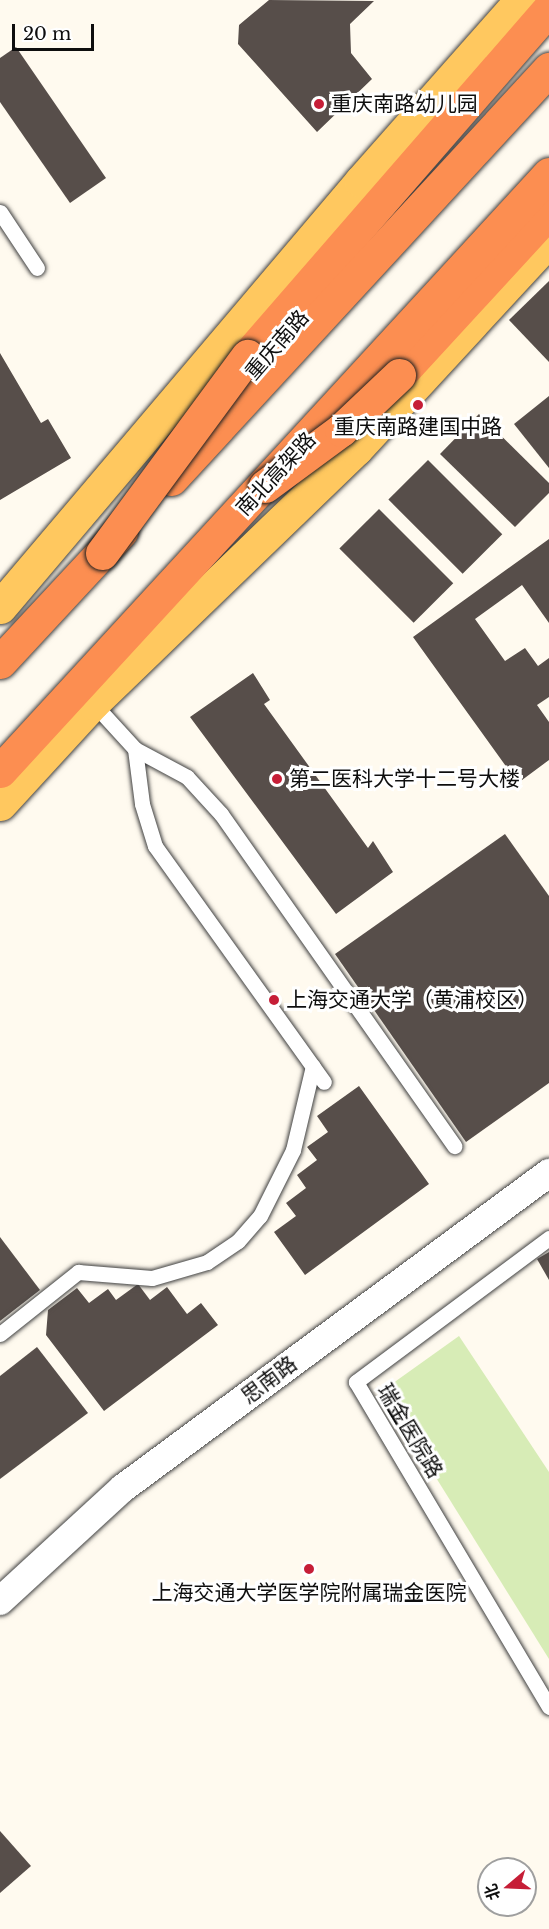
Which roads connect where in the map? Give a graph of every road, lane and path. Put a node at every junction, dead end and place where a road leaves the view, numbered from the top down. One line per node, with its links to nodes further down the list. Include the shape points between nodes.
1 (521, 0): 13 (main road, 重庆南路, via 361,181)
2 (549, 9): 12 (highway, bridge, via 247,356)
3 (549, 34): 14 (main road, 重庆南路, via 96,553)
4 (549, 69): 12 (highway, bridge)
5 (549, 174): 11 (highway, 南北高架路, bridge)
6 (549, 185): 16 (main road, via 157,620)
7 (0, 212): 10 (lane)
8 (549, 212): 11 (highway, bridge, via 399,375 341,430)
9 (549, 240): 16 (main road, via 356,449)
10 (37, 268)
11 (265, 486): 18 (highway, 南北高架路)
12 (102, 553): 15 (highway)
13 (0, 607)
14 (0, 651)
15 (0, 662)
16 (93, 703): 17 (lane); 19 (main road)
17 (135, 749): 20 (lane, via 142,804 155,846); 22 (lane, via 187,777 221,814)
18 (0, 771)
19 (0, 804)
20 (313, 1066): 21 (lane); 25 (lane, via 293,1150 260,1216 238,1241 207,1262 152,1278 78,1272)
21 (324, 1082)
22 (454, 1146)
23 (549, 1173): 26 (street, 思南路, via 123,1488)
24 (549, 1238): 27 (lane, 瑞金医院路, via 357,1382)
25 (0, 1334)
26 (0, 1601)
27 (549, 1707)

